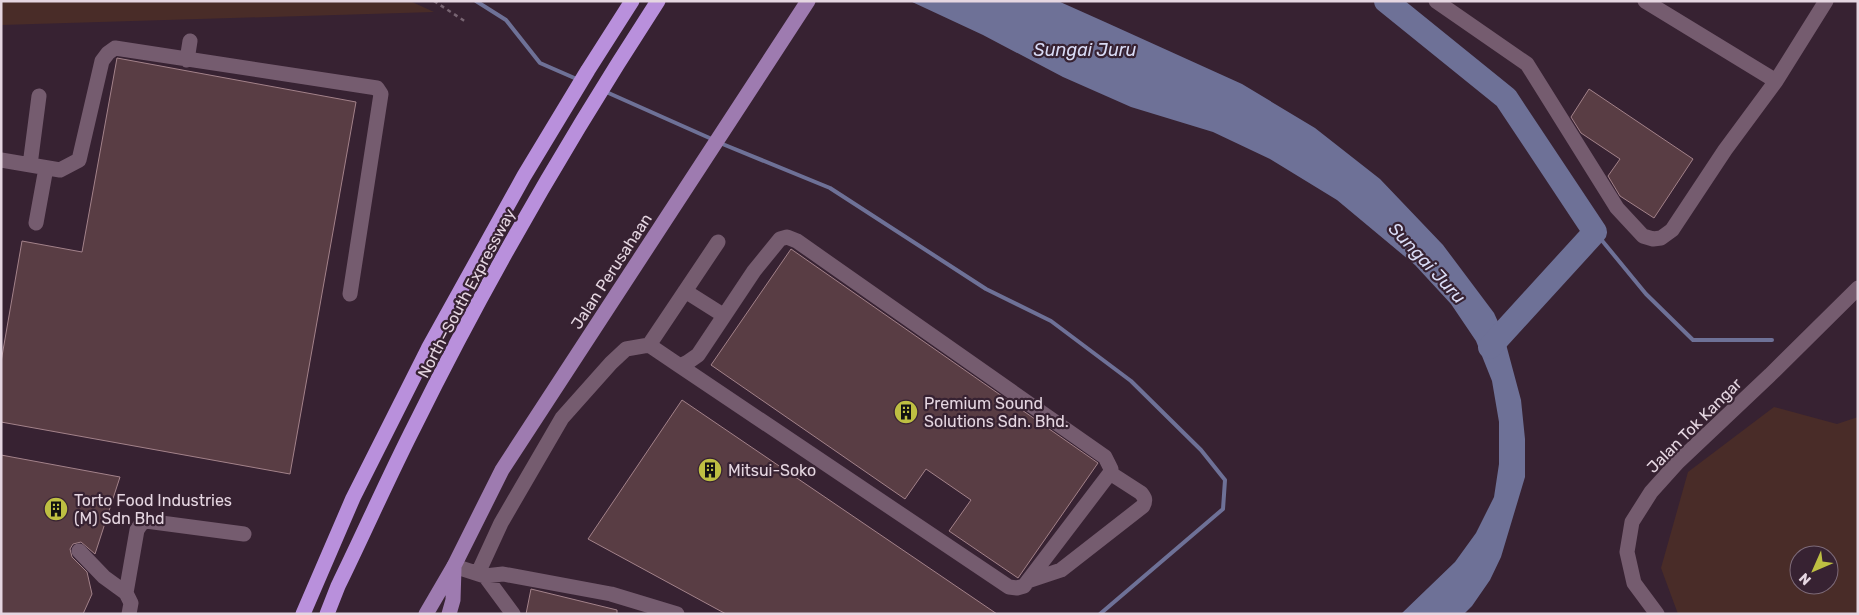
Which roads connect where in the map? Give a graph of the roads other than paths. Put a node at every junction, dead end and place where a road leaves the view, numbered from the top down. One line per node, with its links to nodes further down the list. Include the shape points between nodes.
1 (632, 1): 30 (highway, North–South Expressway, via 524,176 411,382 353,498)
2 (658, 1): 31 (highway, North–South Expressway, via 591,106 483,294 424,408)
3 (808, 1): 25 (main road, Jalan Perusahaan, via 502,470)
4 (1436, 1): 9 (street, via 1528,64 1617,208 1643,236 1653,239 1661,238 1672,230)
5 (1645, 1): 9 (street)
6 (1826, 1): 9 (street)
7 (190, 41): 8 (street)
8 (187, 60): 13 (street, via 116,48 108,53 102,61 79,160 60,170); 18 (street, via 377,88 381,94)
9 (1776, 81)
10 (39, 96): 12 (street)
11 (1, 160): 12 (street)
12 (30, 165): 13 (street)
13 (46, 168): 14 (street)
14 (36, 223)
15 (718, 242): 17 (street)
16 (1858, 288): 36 (street, Jalan Tok Kangar, via 1678,462 1651,492 1632,522 1627,552 1634,583)
17 (685, 291): 19 (street); 20 (street)
18 (350, 294)
19 (723, 315): 21 (street, via 698,355); 22 (street, via 780,239 787,237 797,241 1106,457)
20 (649, 345): 21 (street); 26 (street, via 626,349 562,418 501,523)
21 (680, 366): 27 (street, via 1009,587 1024,586)
22 (1110, 473): 27 (street); 27 (street, via 1141,493 1145,502 1143,506 1061,570)
23 (244, 534): 28 (street, via 146,521 137,530)
24 (80, 551): 28 (street, via 104,577)
25 (454, 566): 26 (street); 32 (main road, Jalan Perusahaan); 33 (main road, Jalan Perusahaan, via 453,600)
26 (482, 574): 34 (street); 35 (street, via 503,574 611,594)
27 (1028, 581)
28 (126, 592): 29 (street, via 131,603)
29 (129, 614)
30 (303, 614)
31 (327, 614)
32 (426, 614)
33 (448, 614)
34 (513, 614)
35 (677, 614)
36 (1657, 614)

